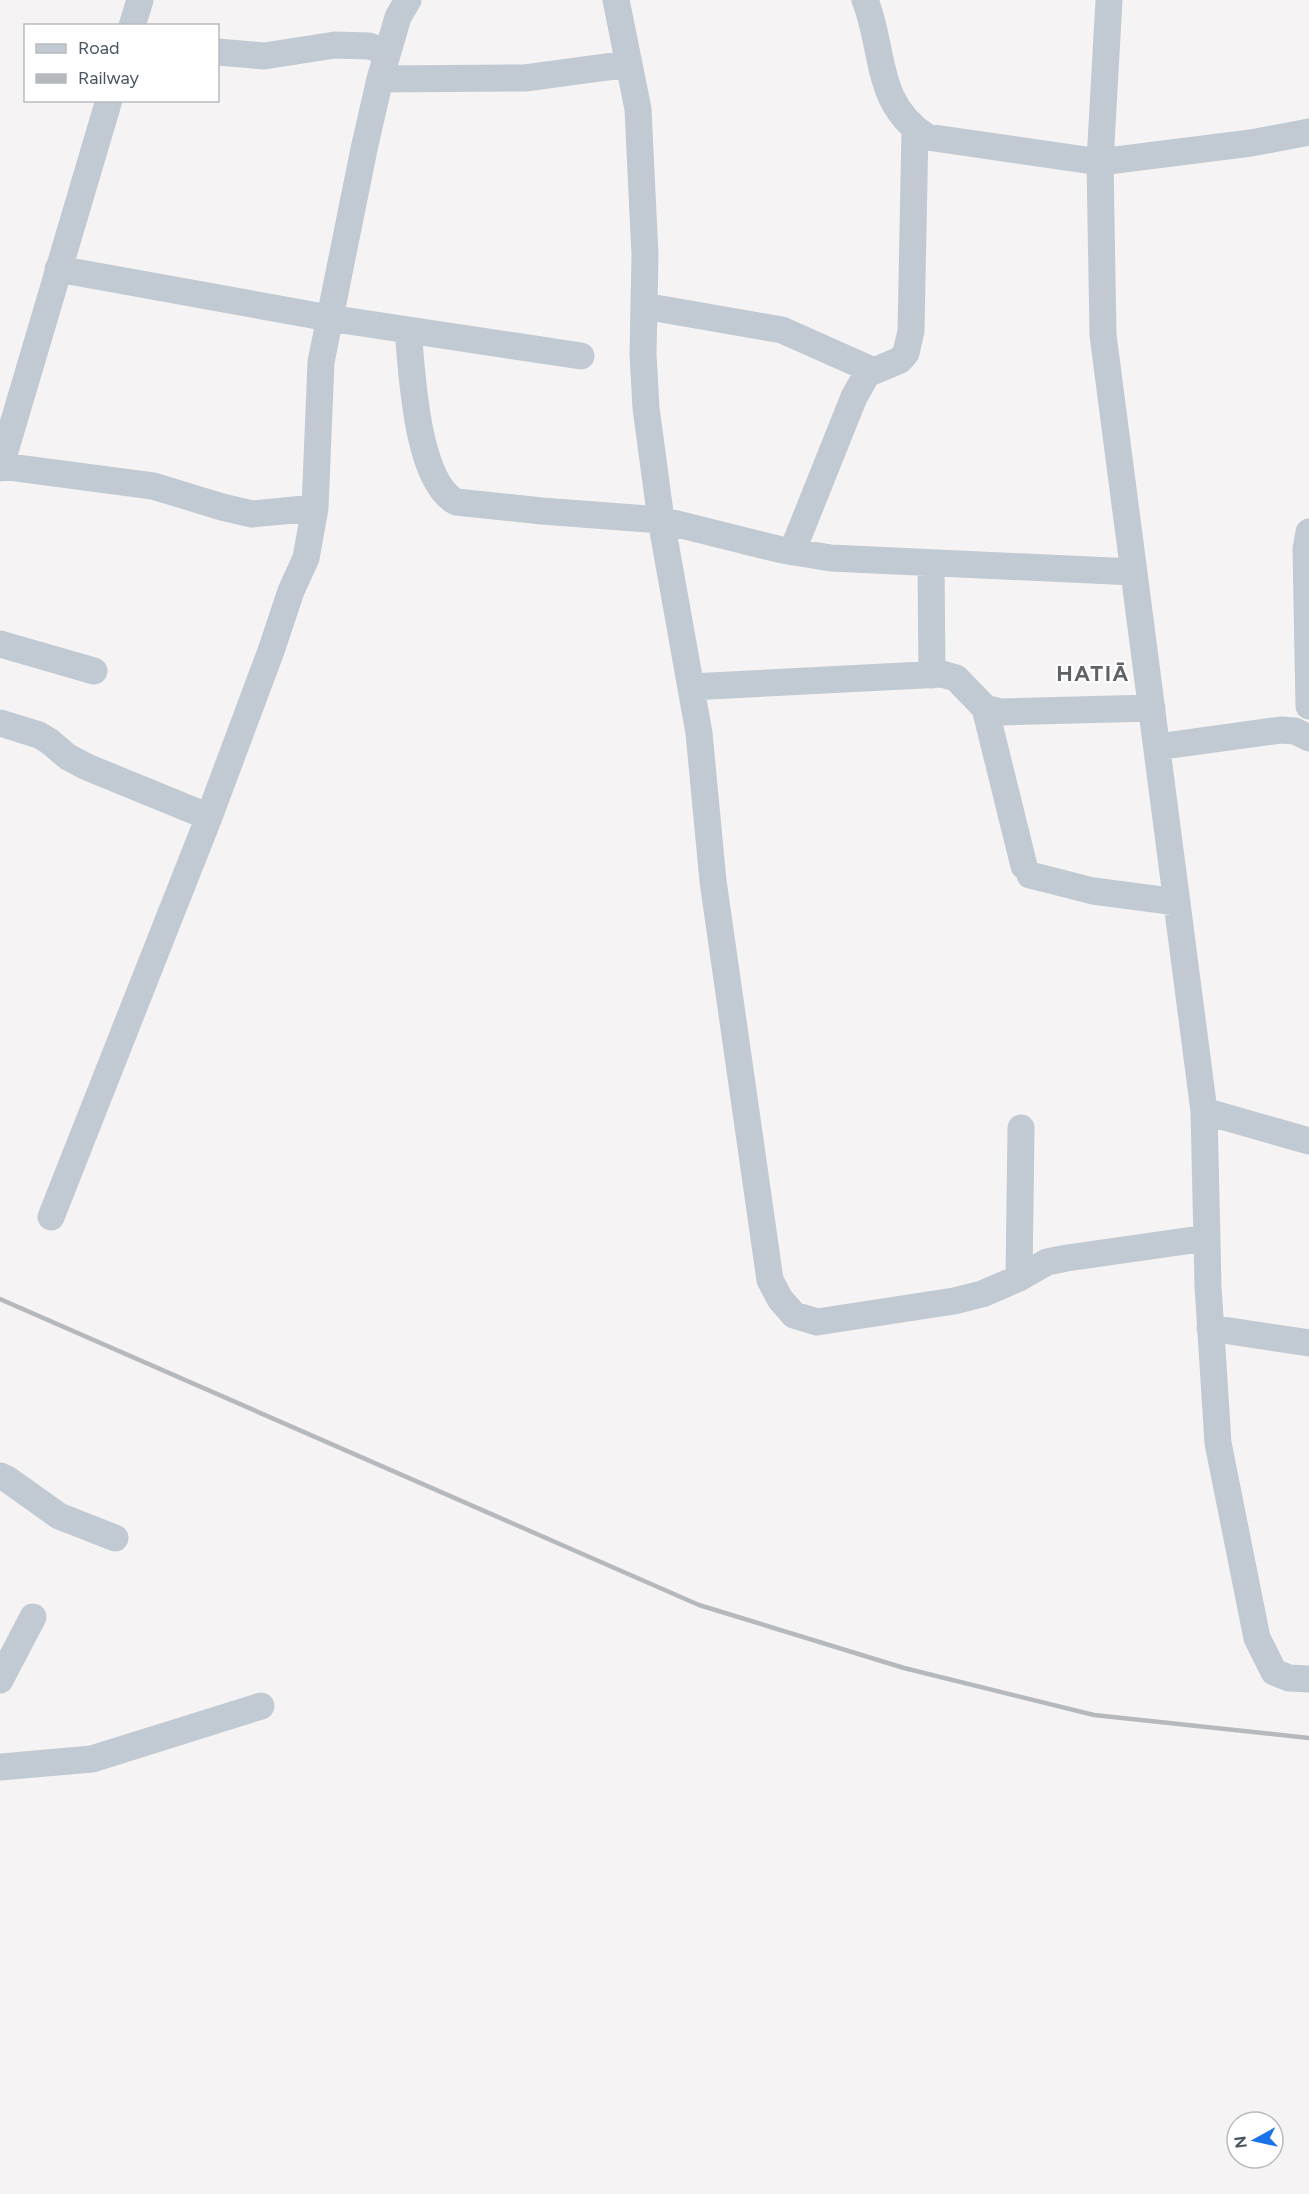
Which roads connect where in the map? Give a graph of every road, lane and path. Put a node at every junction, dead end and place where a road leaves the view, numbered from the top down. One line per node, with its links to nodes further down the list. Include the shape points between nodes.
1 (140, 0): 6 (street)
2 (408, 0): 8 (street)
3 (616, 0): 9 (street)
4 (865, 0): 12 (street, via 889,94)
5 (1109, 0): 14 (street)
6 (132, 24)
7 (219, 52): 8 (street, via 264,56 335,45 369,46)
8 (387, 52): 10 (street)
9 (629, 64): 10 (street, via 525,78); 16 (street, via 640,140)
10 (380, 79): 17 (street)
11 (108, 102): 15 (street)
12 (915, 129): 14 (street, via 927,136); 20 (street, via 911,332 906,353 900,360)
13 (1309, 132): 14 (street)
14 (1101, 162): 27 (street, via 1103,335)
15 (58, 269): 17 (street); 21 (street)
16 (644, 306): 20 (street, via 782,330); 23 (street, via 646,408)
17 (329, 318): 18 (street); 22 (street, via 321,362)
18 (408, 330): 19 (street); 23 (street, via 416,414 437,482 447,497 456,502 520,509)
19 (581, 356)
20 (874, 371): 25 (street, via 867,374 854,397)
21 (0, 467): 22 (street, via 153,486 252,514)
22 (315, 507): 38 (street, via 306,558)
23 (661, 520): 25 (street); 31 (street)
24 (1309, 532): 32 (street)
25 (792, 552): 26 (street)
26 (931, 563): 27 (street); 30 (street)
27 (1133, 572): 34 (street)
28 (0, 644): 29 (street)
29 (94, 671)
30 (932, 675): 31 (street); 33 (street, via 956,678)
31 (691, 687): 45 (street, via 713,881 770,1280 775,1290 794,1315 818,1322 954,1301)
32 (1309, 706)
33 (985, 708): 34 (street, via 1018,712); 39 (street, via 1027,870 1093,891)
34 (1152, 708): 37 (street)
35 (0, 723): 38 (street, via 39,735 87,767)
36 (1309, 738): 37 (street, via 1281,730)
37 (1158, 747): 39 (street)
38 (209, 817): 43 (street)
39 (1177, 902): 40 (street)
40 (1204, 1111): 42 (street); 44 (street)
41 (1021, 1128): 45 (street)
42 (1309, 1141)
43 (51, 1217)
44 (1206, 1238): 45 (street, via 1047,1262); 46 (street)
45 (1019, 1278)
46 (1210, 1328): 47 (street); 51 (street, via 1218,1443 1257,1638 1274,1672)
47 (1309, 1342)
48 (0, 1476): 49 (street, via 59,1516)
49 (115, 1538)
50 (33, 1617): 52 (street)
51 (1309, 1679)
52 (0, 1680)
53 (261, 1706): 54 (street, via 92,1759)
54 (0, 1767)

